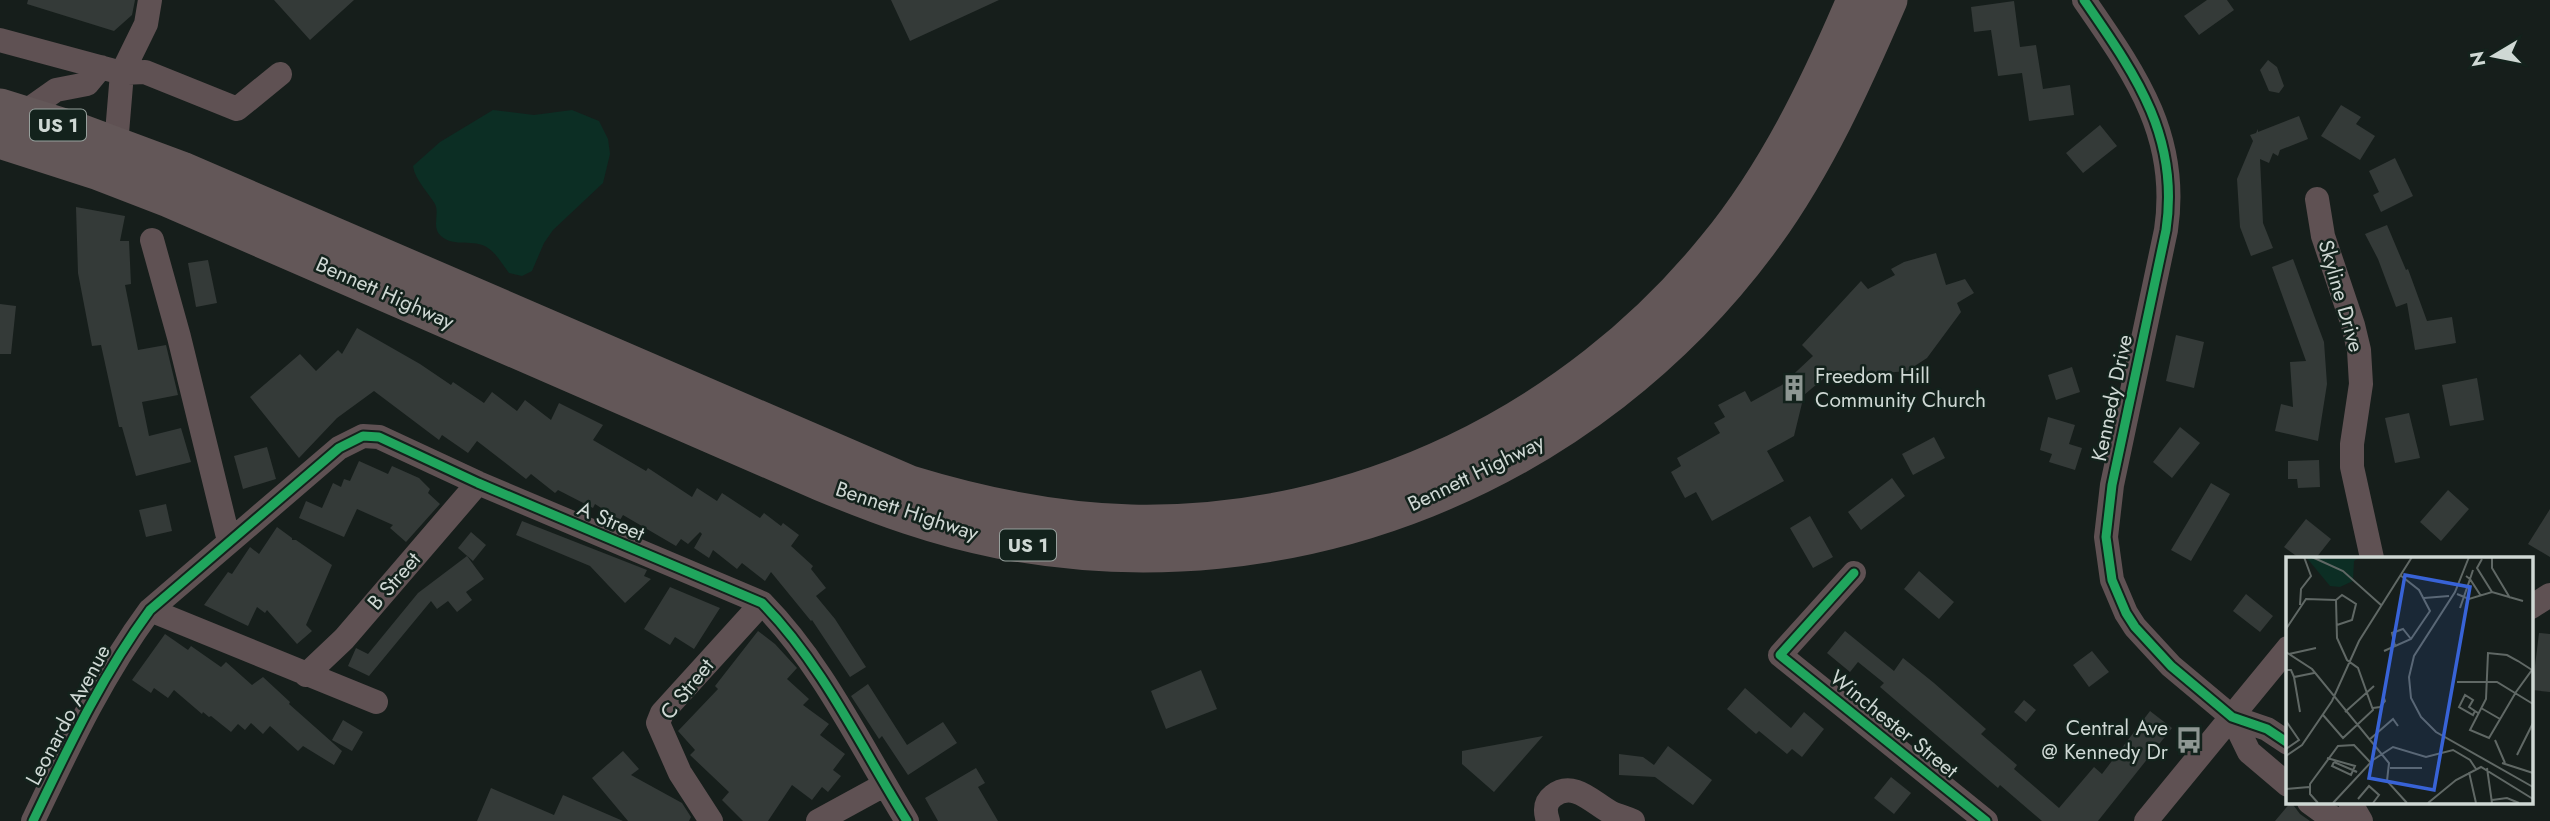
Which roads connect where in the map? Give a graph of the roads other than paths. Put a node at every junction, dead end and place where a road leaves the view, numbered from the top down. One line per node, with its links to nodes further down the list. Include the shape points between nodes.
1 (150, 0): 6 (street, via 146,24)
2 (1855, 0): 9 (highway, Bennett Highway / US 1, via 1798,122 1739,216 1668,302 1594,368 1523,417 1423,468 1317,502 1206,520 1131,523 1056,517 982,504 910,484)
3 (1889, 0): 8 (highway, Bennett Highway / US 1, via 1837,115 1766,234 1693,320 1609,396 1512,459 1409,507 1300,538 1188,553 1112,554 1038,547 964,533 892,511 99,172)
4 (2084, 0): 23 (street, Kennedy Drive, via 2132,71 2155,116 2170,189 2166,230 2110,495 2106,537 2112,580 2126,613 2151,646)
5 (0, 40): 6 (street)
6 (112, 70): 7 (street, via 145,72 237,109); 8 (street, via 87,84 56,90); 9 (street)
7 (280, 74)
8 (7, 121): 9 (highway, Bennett Highway / US 1)
9 (116, 145)
10 (2317, 200): 14 (street, Skyline Drive, via 2323,236 2359,350 2361,384 2352,467)
11 (152, 240): 13 (street)
12 (478, 483): 13 (street, A Street, via 379,436 363,436 339,448); 17 (street, A Street); 21 (street, B Street, via 344,639)
13 (229, 541): 19 (street, Leonardo Avenue)
14 (2372, 557)
15 (1854, 573): 35 (street, Winchester Street, via 1780,655)
16 (2550, 595): 18 (street)
17 (762, 603): 26 (street, A Street, via 814,665); 31 (street, C Street, via 662,713 658,723 680,773)
18 (2532, 606)
19 (150, 610): 21 (street); 30 (street, Leonardo Avenue, via 93,697)
20 (2286, 649): 23 (street)
21 (306, 675): 22 (street)
22 (376, 702)
23 (2232, 717): 24 (street, Kennedy Drive, via 2267,729); 25 (street, Kennedy Drive, via 2249,751); 36 (street)
24 (2286, 742)
25 (2286, 784)
26 (884, 785): 32 (street); 33 (street, A Street)
27 (2312, 804): 37 (street)
28 (2351, 804): 38 (street)
29 (1615, 818): 34 (street, via 1586,795 1565,791 1548,802)
30 (33, 821)
31 (710, 821)
32 (818, 821)
33 (907, 821)
34 (1548, 821)
35 (1986, 821)
36 (2146, 821)
37 (2340, 821)
38 (2361, 821)

